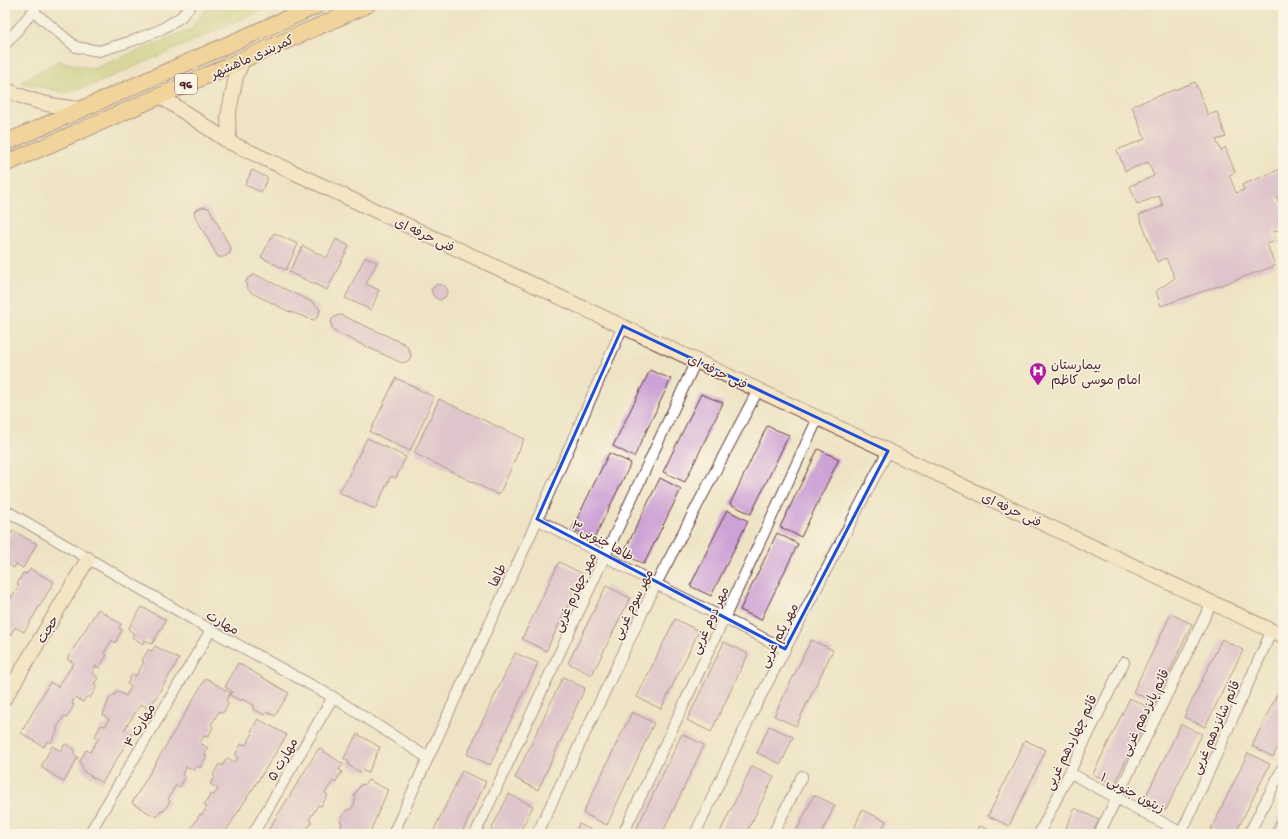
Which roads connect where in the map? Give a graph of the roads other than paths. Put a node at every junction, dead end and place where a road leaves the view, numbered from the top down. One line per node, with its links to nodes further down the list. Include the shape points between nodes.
1 (191, 5): 4 (street, via 181,17 160,30 99,50 76,47)
2 (318, 5): 9 (main road, کمربندی ماهشهر / 96)
3 (367, 5): 6 (main road, کمربندی ماهشهر / 96)
4 (36, 8): 5 (street)
5 (5, 45)
6 (243, 59): 8 (main road, کمربندی ماهشهر / 96); 11 (street, via 236,77 228,116)
7 (5, 89): 9 (street, via 53,106)
8 (160, 96): 11 (street, فنی حرفه ای); 12 (main road, کمربندی ماهشهر / 96)
9 (81, 109): 10 (main road, کمربندی ماهشهر / 96)
10 (5, 142)
11 (228, 142): 13 (street, فنی حرفه ای)
12 (5, 164)
13 (623, 326): 14 (street, فنی حرفه ای); 19 (street, طاها)
14 (696, 361): 15 (street, فنی حرفه ای); 20 (street, مهر چهارم غربی)
15 (758, 390): 16 (street, فنی حرفه ای); 22 (street, مهر سوم غربی)
16 (818, 418): 17 (street, فنی حرفه ای); 24 (street, مهر دوم غربی)
17 (888, 451): 23 (street, فنی حرفه ای); 27 (street, مهر یکم غربی)
18 (5, 510): 21 (street, مهارت)
19 (537, 519): 20 (street, طاها جنوبی۳); 31 (street, طاها)
20 (604, 556): 22 (street, طاها جنوبی۳); 39 (street, مهر چهارم غربی)
21 (88, 560): 25 (street, مهارت); 30 (street, حجت)
22 (656, 584): 24 (street, طاها جنوبی۳); 40 (street, مهر سوم غربی)
23 (1212, 602): 26 (street, فنی حرفه ای); 35 (street, قائم پانزدهم غربی)
24 (724, 618): 27 (street, طاها جنوبی۳); 41 (street, مهر دوم غربی)
25 (211, 630): 29 (street, مهارت); 36 (street, مهارت ۴)
26 (1277, 633): 46 (street, قائم شانزدهم غربی)
27 (785, 649): 42 (street, مهر یکم غربی)
28 (1124, 662): 33 (street, قائم چهاردهم غربی)
29 (333, 697): 31 (street, مهارت); 37 (street, مهارت ۵)
30 (5, 698)
31 (428, 758): 38 (street, طاها)
32 (1283, 767): 47 (street)
33 (1070, 773): 35 (street, زیتون جنوبی ۱); 44 (street, قائم چهاردهم غربی)
34 (802, 776): 43 (street)
35 (1116, 798): 45 (street, قائم پانزدهم غربی); 46 (street, زیتون جنوبی ۱)
36 (89, 834)
37 (253, 834)
38 (393, 834)
39 (476, 834)
40 (537, 834)
41 (623, 834)
42 (695, 834)
43 (773, 834)
44 (1039, 834)
45 (1099, 834)
46 (1182, 834)
47 (1249, 834)

